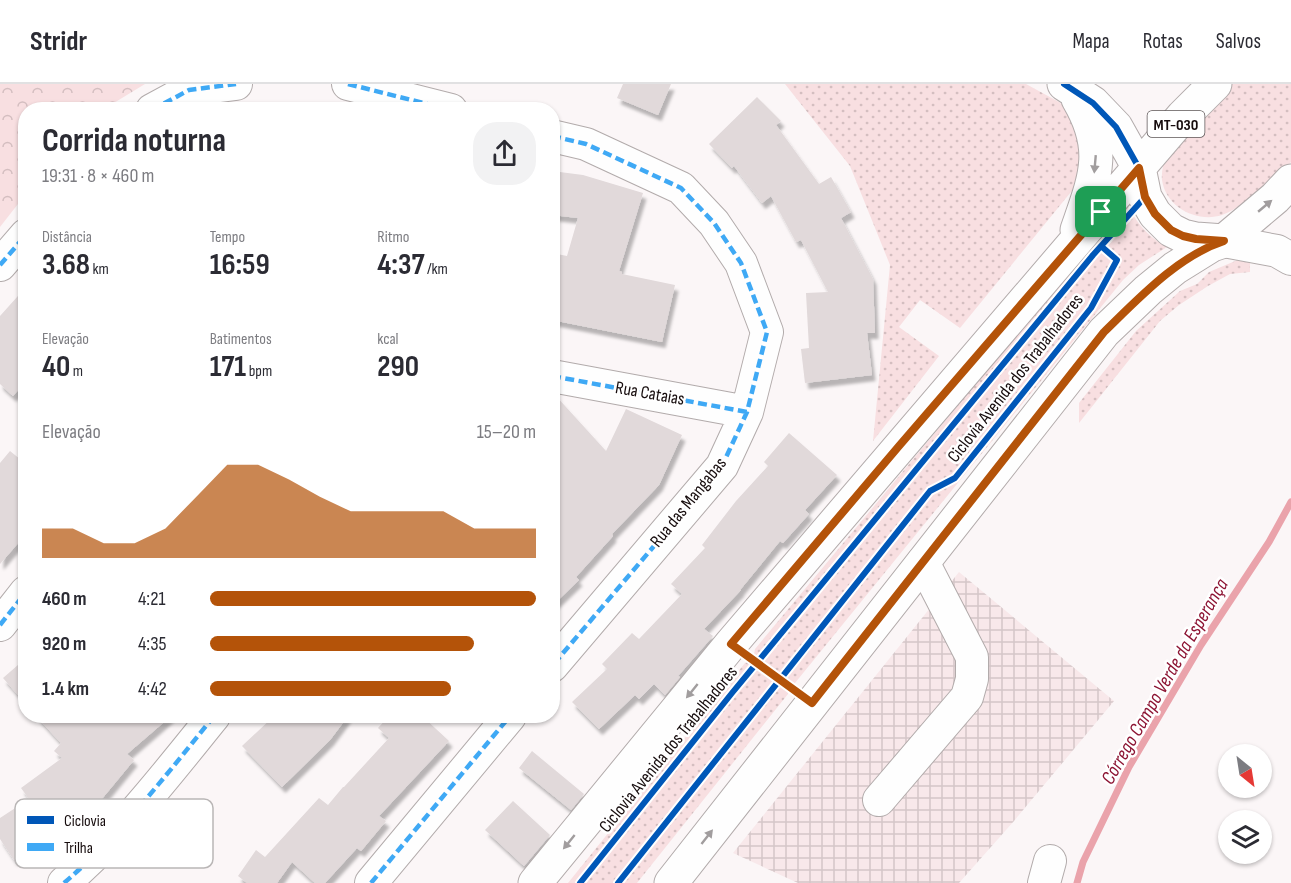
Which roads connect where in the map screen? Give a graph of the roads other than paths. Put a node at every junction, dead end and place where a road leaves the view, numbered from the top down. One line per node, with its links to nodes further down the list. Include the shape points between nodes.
1 (236, 84): 4 (street)
2 (348, 84): 7 (street)
3 (1215, 84): 9 (main road, MT-030)
4 (188, 87): 6 (street)
5 (1068, 87): 9 (main road, via 1093,103 1116,127); 13 (main road, one-way to 13, via 1087,115 1095,136 1096,162)
6 (165, 102)
7 (419, 102)
8 (560, 138): 17 (street, Rua das Mangabas, via 586,144 681,188 714,223 741,263 767,332)
9 (1139, 168): 11 (main road, via 1145,197 1171,230 1196,239); 13 (main road, MT-030)
10 (1291, 181): 11 (main road, one-way to 10)
11 (1224, 241): 14 (street, via 1277,251); 18 (main road, via 1174,268 1104,332)
12 (18, 244): 15 (street)
13 (1071, 246): 29 (main road, MT-030, one-way to 29, via 744,653)
14 (1291, 259)
15 (0, 265)
16 (560, 377): 17 (street, Rua Cataias)
17 (747, 412): 21 (street, Rua das Mangabas, via 722,466)
18 (922, 562): 25 (street, via 972,657 972,679 967,697); 30 (main road, one-way to 18)
19 (18, 602): 20 (street)
20 (0, 625)
21 (560, 657)
22 (208, 723): 24 (street)
23 (504, 723): 28 (street)
24 (145, 799)
25 (879, 800)
26 (81, 868): 27 (street)
27 (64, 883)
28 (371, 883)
29 (535, 883)
30 (671, 883)

